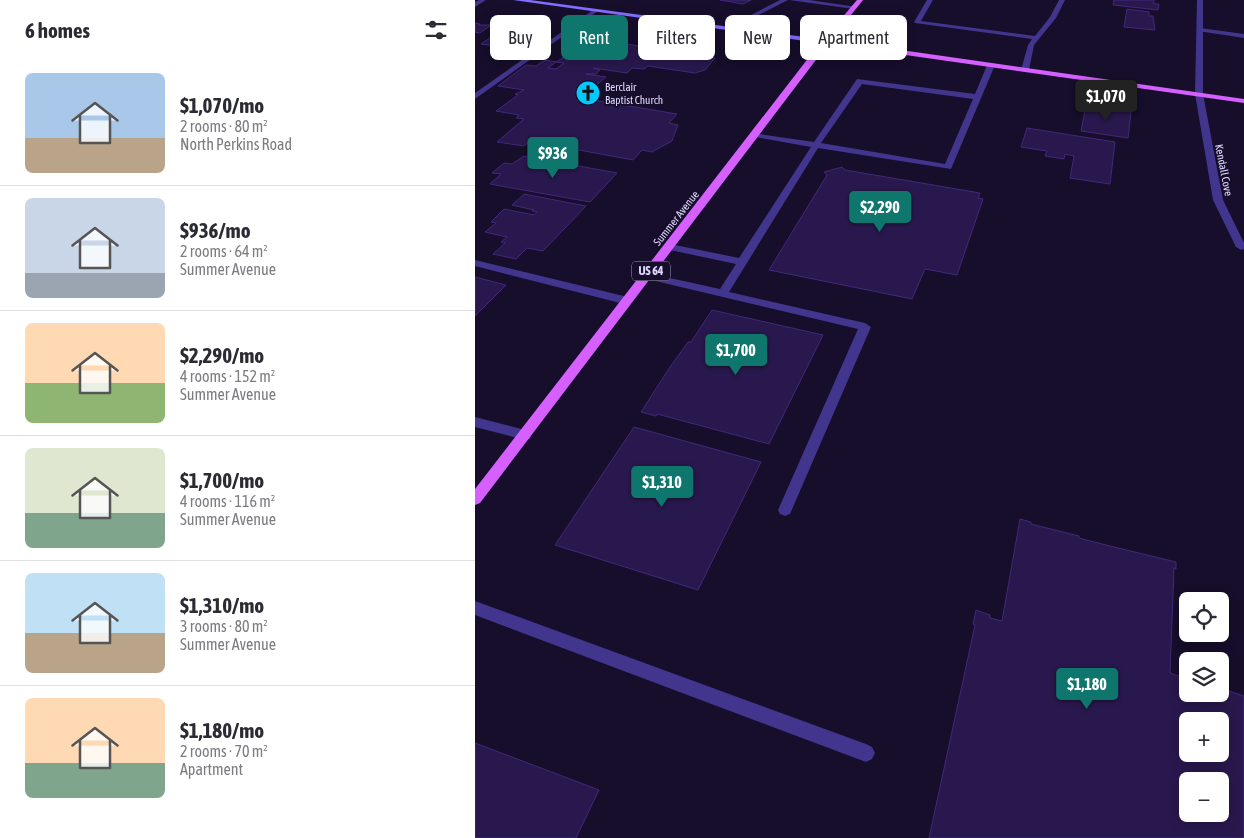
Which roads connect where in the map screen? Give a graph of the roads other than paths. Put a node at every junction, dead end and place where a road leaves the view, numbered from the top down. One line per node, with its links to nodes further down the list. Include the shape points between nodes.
1 (483, 0): 9 (street)
2 (516, 0): 11 (street)
3 (785, 0): 12 (street)
4 (792, 0): 10 (street)
5 (860, 0): 10 (main road, Summer Avenue / US 64)
6 (930, 0): 17 (street, via 917,22)
7 (1062, 0): 17 (street)
8 (1200, 0): 15 (street, Kendall Cove)
9 (475, 5)
10 (854, 8): 13 (main road, Summer Avenue / US 64)
11 (595, 11): 14 (street); 23 (street)
12 (755, 15)
13 (848, 15)
14 (725, 29)
15 (1200, 30): 16 (street); 22 (street, Kendall Cove)
16 (1244, 36)
17 (1037, 38): 21 (street, via 1031,45)
18 (907, 53): 20 (main road)
19 (813, 60): 26 (main road, Summer Avenue / US 64)
20 (991, 65): 21 (main road); 24 (street)
21 (1025, 70): 22 (main road)
22 (1199, 94): 25 (main road); 29 (street, Kendall Cove, via 1218,200)
23 (475, 97)
24 (978, 97): 27 (street, via 860,81); 27 (street, via 948,167)
25 (1244, 101)
26 (755, 135): 27 (street); 28 (main road, Summer Avenue / US 64)
27 (816, 146): 30 (street)
28 (670, 247): 30 (street); 32 (main road, Summer Avenue / US 64)
29 (1241, 247)
30 (742, 262): 33 (street)
31 (475, 263): 34 (street)
32 (647, 276): 33 (street); 34 (main road, Summer Avenue / US 64)
33 (722, 294): 38 (street, via 865,327)
34 (628, 301): 36 (main road, Summer Avenue / US 64)
35 (475, 422): 36 (street)
36 (525, 435): 37 (main road, Summer Avenue / US 64)
37 (475, 499)
38 (785, 510)
39 (475, 608): 40 (street)
40 (866, 753)

